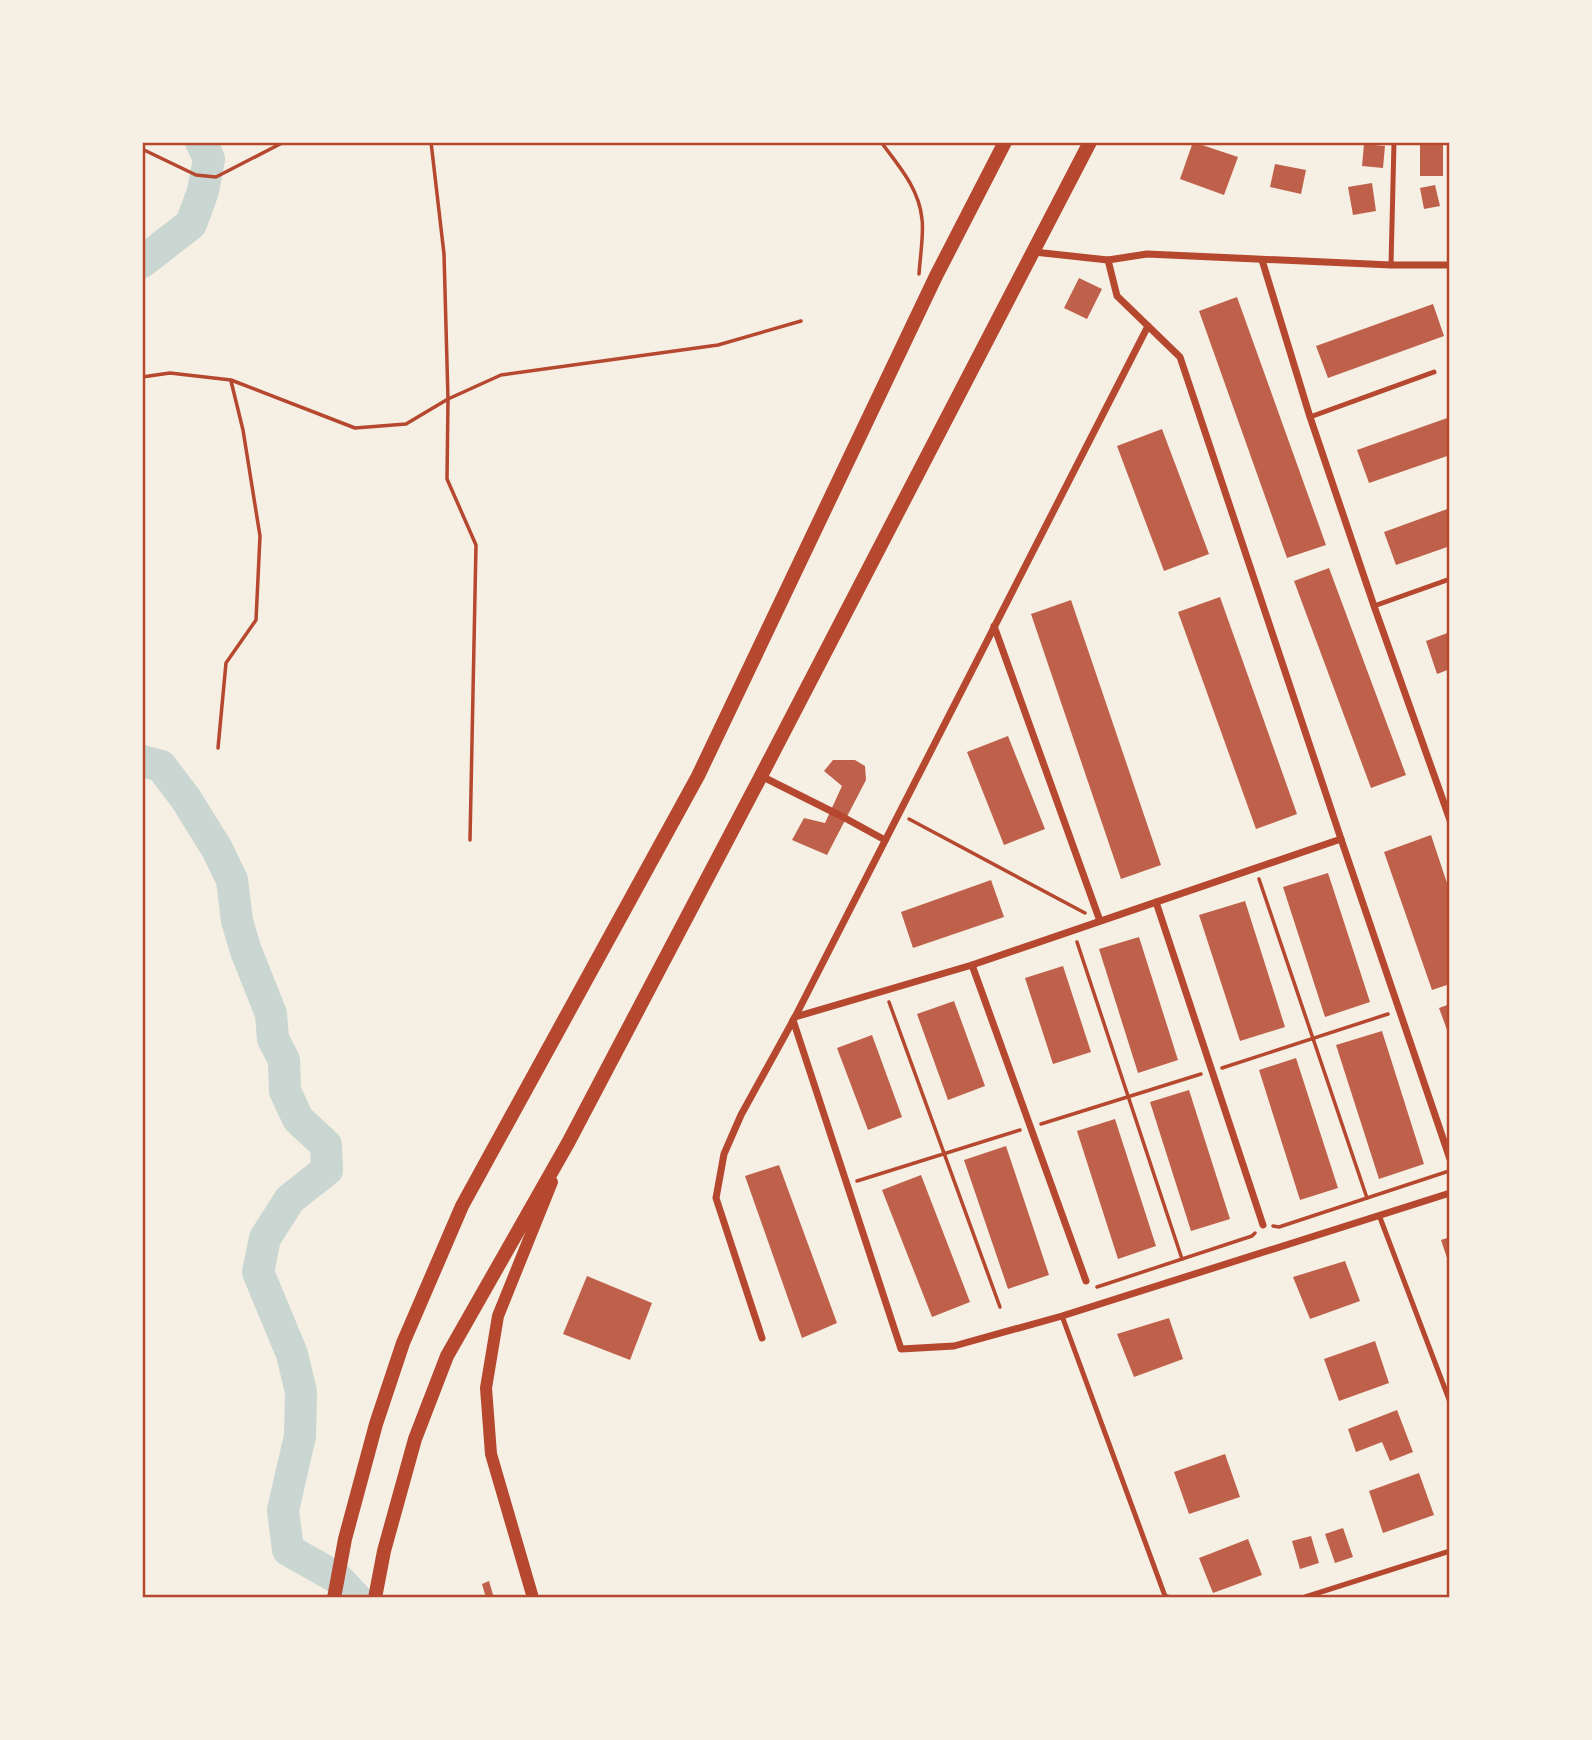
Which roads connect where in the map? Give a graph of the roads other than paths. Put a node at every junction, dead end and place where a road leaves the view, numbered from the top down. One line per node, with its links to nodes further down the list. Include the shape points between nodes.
1 (1005, 142): 34 (main road, via 936,275 698,776 462,1206 403,1343 376,1424)
2 (1090, 142): 4 (main road)
3 (1394, 142): 7 (lane)
4 (1033, 252): 5 (street); 15 (main road)
5 (1108, 260): 6 (street, via 1147,254); 9 (street, via 1117,296)
6 (1262, 260): 7 (street); 11 (street)
7 (1391, 265): 8 (street)
8 (1450, 265)
9 (1147, 326): 14 (street); 18 (street, via 1180,357)
10 (1434, 372): 11 (lane)
11 (1310, 417): 13 (street)
12 (1450, 579): 13 (lane)
13 (1374, 606): 16 (street)
14 (994, 626): 19 (street); 21 (street)
15 (761, 776): 19 (street); 24 (main road)
16 (1447, 801): 17 (street)
17 (1450, 820)
18 (1341, 839): 20 (street); 25 (street)
19 (885, 840): 23 (street)
20 (1156, 902): 21 (street); 28 (street)
21 (1100, 921): 22 (street)
22 (972, 965): 23 (street); 29 (street)
23 (794, 1018): 30 (street, via 901,1349 954,1346); 31 (street, via 724,1154 716,1198)
24 (568, 1143): 35 (main road, via 447,1356 415,1439); 36 (street, via 498,1316 486,1388 492,1454)
25 (1450, 1159)
26 (1450, 1193): 27 (street)
27 (1379, 1215): 30 (street); 32 (lane)
28 (1263, 1225)
29 (1086, 1281)
30 (1062, 1316): 37 (lane, via 1165,1596)
31 (762, 1338)
32 (1450, 1402)
33 (1450, 1551): 38 (lane)
34 (334, 1598)
35 (375, 1598)
36 (533, 1598)
37 (1171, 1598)
38 (1302, 1598)

